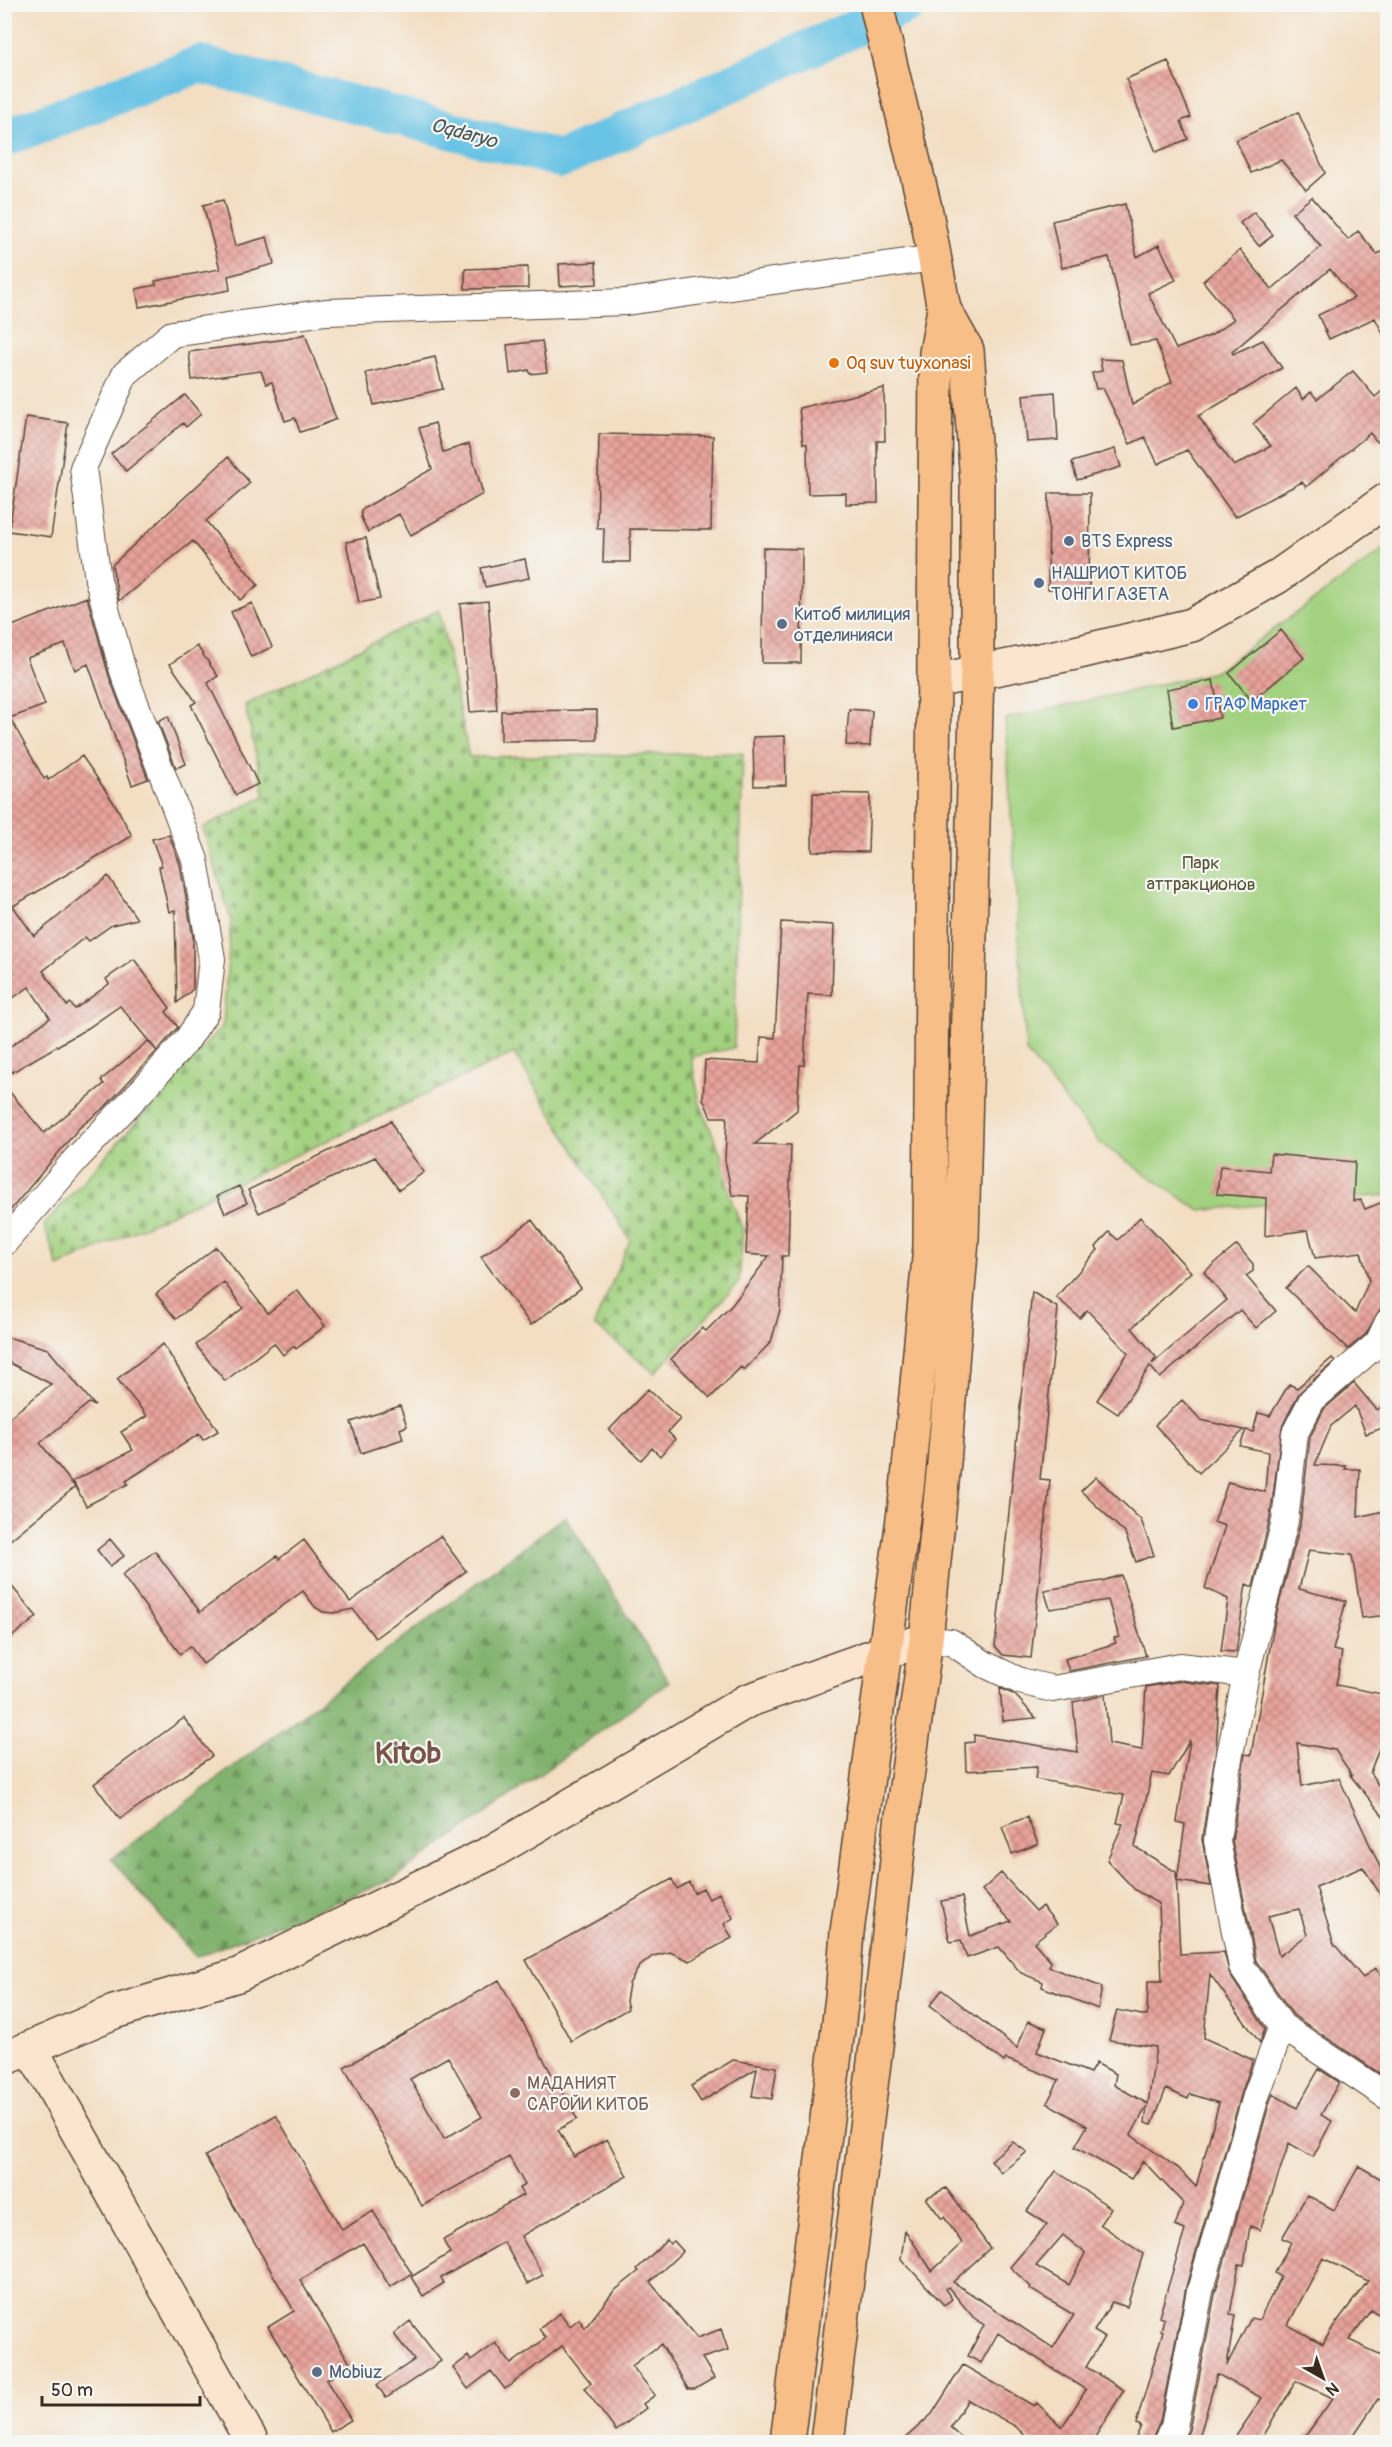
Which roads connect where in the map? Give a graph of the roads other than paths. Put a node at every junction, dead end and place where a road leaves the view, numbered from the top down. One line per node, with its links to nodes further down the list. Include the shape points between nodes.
1 (876, 4): 2 (main road)
2 (934, 258): 3 (main road); 7 (street, via 626,302 326,312 172,334 125,374 83,468 98,580 123,671 195,860 212,958 206,1011 167,1063)
3 (944, 309): 5 (main road, via 967,350 977,482); 6 (main road, via 936,353)
4 (1388, 499): 5 (main road, via 1276,577 1192,625)
5 (976, 672): 6 (main road); 9 (main road, via 962,1240)
6 (934, 681): 10 (main road, via 930,1247 907,1489)
7 (4, 1243)
8 (1384, 1340): 11 (street, via 1312,1400 1295,1433 1285,1521)
9 (926, 1640): 10 (main road); 11 (street, via 951,1642 994,1669 1053,1689 1180,1666); 18 (main road)
10 (884, 1652): 13 (main road, via 747,1701 490,1853 238,1976 114,2012); 17 (main road)
11 (1246, 1674): 12 (street, via 1217,1841 1242,1967)
12 (1282, 2026): 15 (street); 19 (street, via 1256,2096 1200,2291 1174,2427)
13 (18, 2054): 14 (main road); 16 (main road)
14 (4, 2077)
15 (1388, 2097)
16 (252, 2442)
17 (788, 2442)
18 (827, 2442)
19 (1166, 2442)

